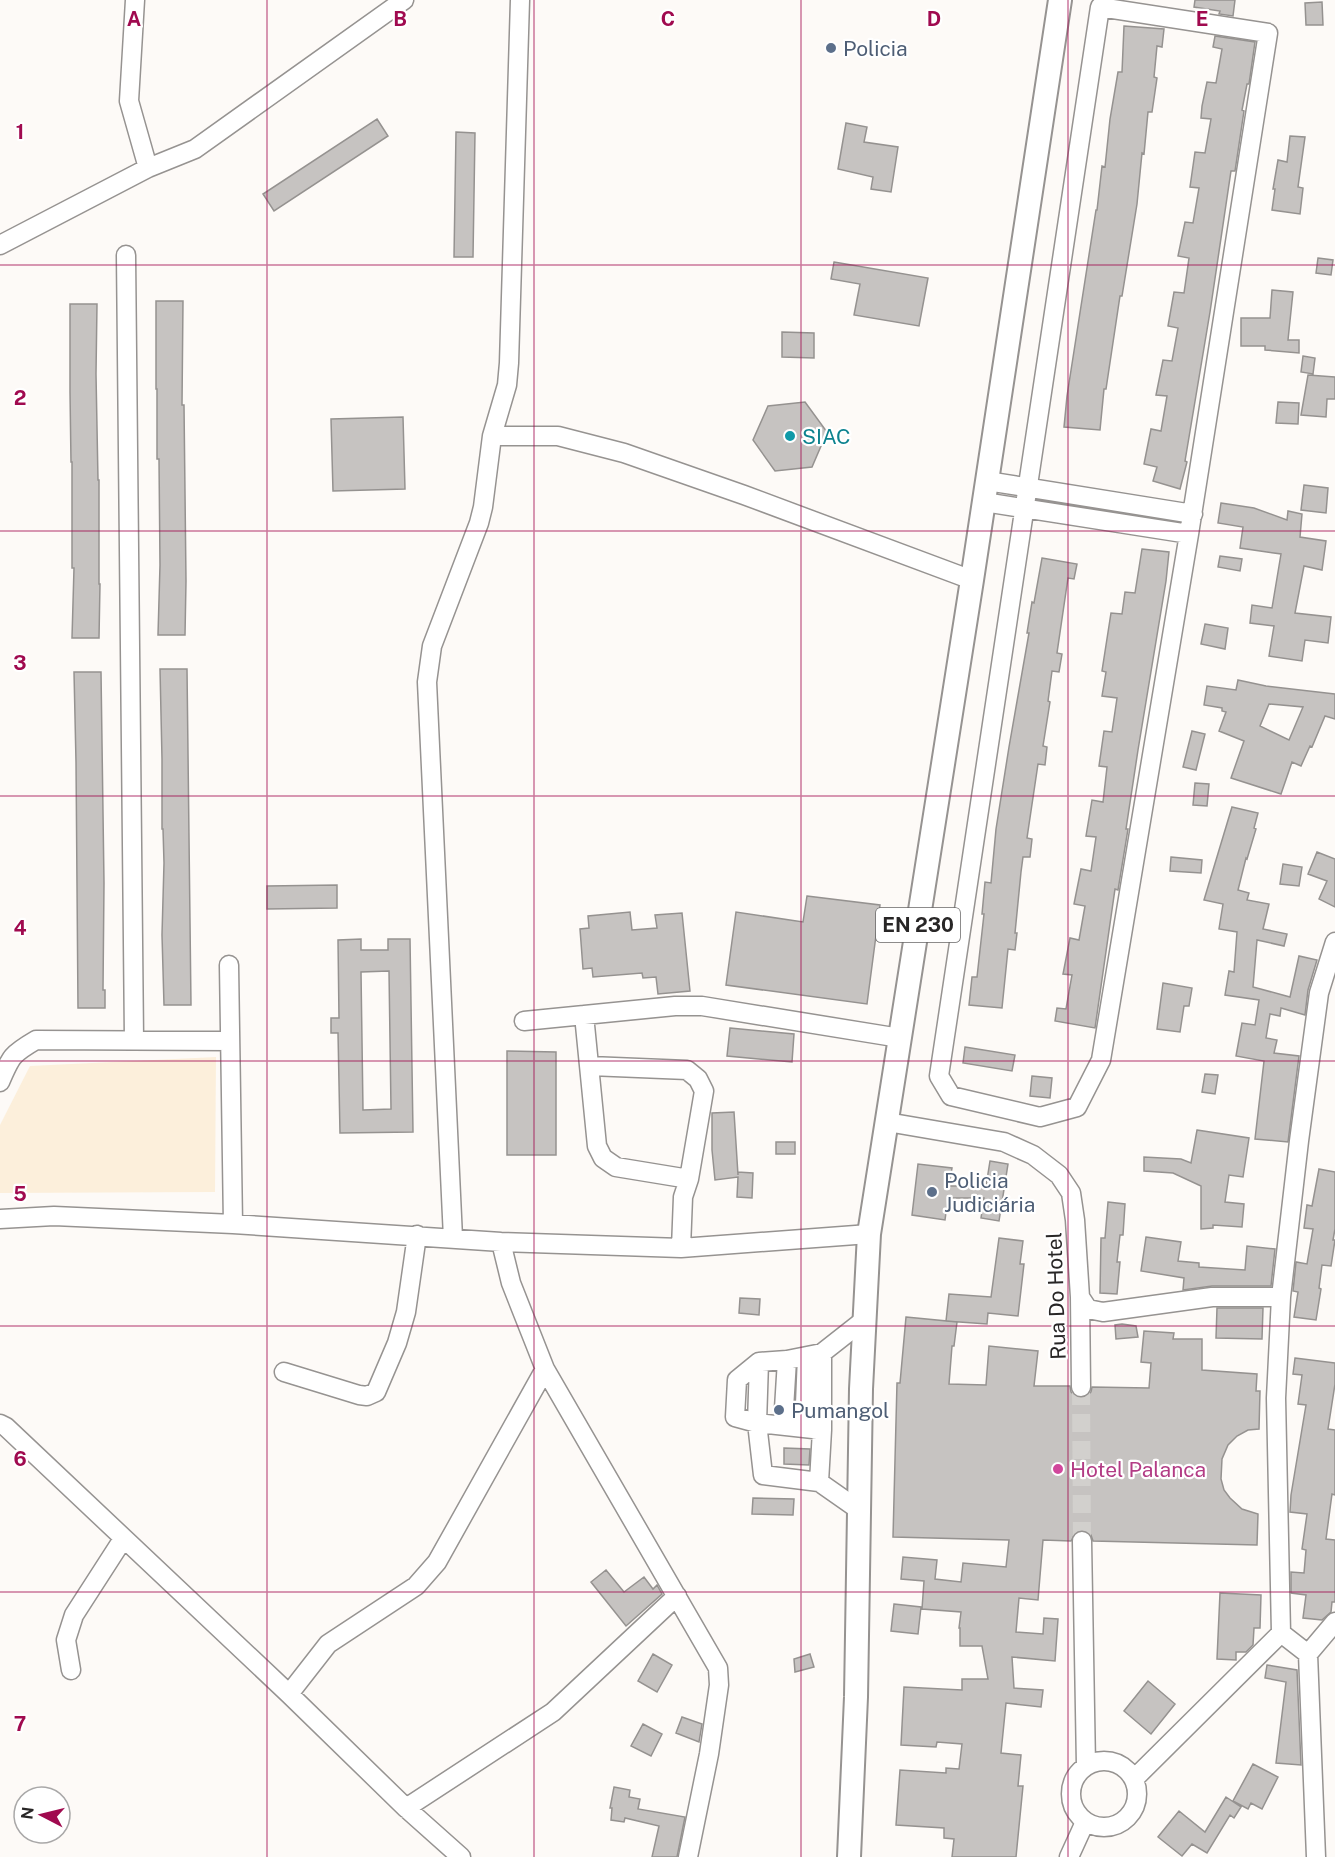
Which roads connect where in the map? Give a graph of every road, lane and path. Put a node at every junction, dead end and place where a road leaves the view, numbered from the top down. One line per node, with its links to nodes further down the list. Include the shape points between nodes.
1 (135, 0): 5 (street, via 129,101)
2 (404, 0): 5 (street, via 195,149)
3 (520, 0): 8 (street, via 509,363 507,385)
4 (1060, 0): 10 (main road, EN 230)
5 (148, 168): 6 (street)
6 (0, 245)
7 (126, 255): 20 (street)
8 (492, 436): 14 (street, via 558,436 624,453); 30 (street, via 479,523 432,646 427,682)
9 (1028, 488): 10 (street); 11 (street); 12 (street); 12 (street, via 1100,7 1268,33)
10 (986, 492): 11 (street); 14 (main road, EN 230)
11 (1024, 508): 13 (street); 13 (street, via 939,1076 951,1096 1040,1117 1077,1107 1101,1060)
12 (1192, 514): 13 (street)
13 (1189, 534)
14 (972, 580): 19 (main road, EN 230)
15 (1335, 942): 34 (street, via 1319,993)
16 (229, 965): 21 (street)
17 (584, 1015): 18 (street); 19 (street, via 702,1006); 22 (street)
18 (524, 1021)
19 (900, 1038): 24 (main road, EN 230)
20 (134, 1040): 21 (street); 23 (street, via 36,1040 11,1058)
21 (230, 1041): 27 (street)
22 (590, 1066): 25 (street, via 597,1146 603,1158 616,1167); 25 (street, via 687,1070 698,1079 704,1091)
23 (0, 1082)
24 (887, 1122): 28 (main road, EN 230); 33 (street, Rua Do Hotel, via 1004,1142 1033,1155 1059,1175 1071,1193)
25 (689, 1179): 32 (street, via 683,1197)
26 (0, 1219): 27 (street, via 54,1216)
27 (233, 1224): 29 (street)
28 (869, 1234): 32 (street); 35 (main road, EN 230)
29 (417, 1235): 30 (street); 39 (street, via 406,1312 376,1392 358,1395)
30 (453, 1238): 31 (street)
31 (501, 1242): 32 (street); 38 (street, via 511,1283)
32 (681, 1248)
33 (1080, 1297): 34 (street, via 1088,1309 1103,1312 1212,1298); 40 (street, Rua Do Hotel)
34 (1281, 1297): 51 (street, via 1276,1398)
35 (864, 1320): 36 (street); 46 (main road, EN 230)
36 (814, 1355): 37 (street); 44 (street)
37 (787, 1360): 41 (street, via 759,1362 737,1380 735,1417); 43 (street)
38 (545, 1369): 49 (street); 54 (street, via 437,1562 416,1586 328,1644)
39 (284, 1372)
40 (1082, 1387)
41 (758, 1423): 43 (street); 45 (street, via 763,1475)
42 (0, 1424): 47 (street)
43 (783, 1425): 44 (street)
44 (813, 1429): 45 (street)
45 (819, 1482): 46 (street)
46 (859, 1510): 61 (main road, EN 230)
47 (123, 1539): 53 (street, via 74,1615 66,1640); 54 (street)
48 (1082, 1541): 55 (street)
49 (676, 1596): 57 (street, via 553,1712); 60 (street, via 718,1668 719,1685 710,1754)
50 (1335, 1622): 52 (street)
51 (1281, 1633): 52 (street); 56 (street)
52 (1308, 1654): 63 (street)
53 (71, 1670)
54 (289, 1694): 57 (street)
55 (1086, 1766): 56 (street, via 1109,1761 1124,1767); 58 (street, via 1075,1778 1071,1794 1074,1809)
56 (1134, 1779): 58 (street, via 1138,1795 1129,1817 1107,1828)
57 (406, 1808): 59 (street)
58 (1084, 1822): 62 (street)
59 (461, 1857)
60 (688, 1857)
61 (849, 1857)
62 (1070, 1857)
63 (1316, 1857)

